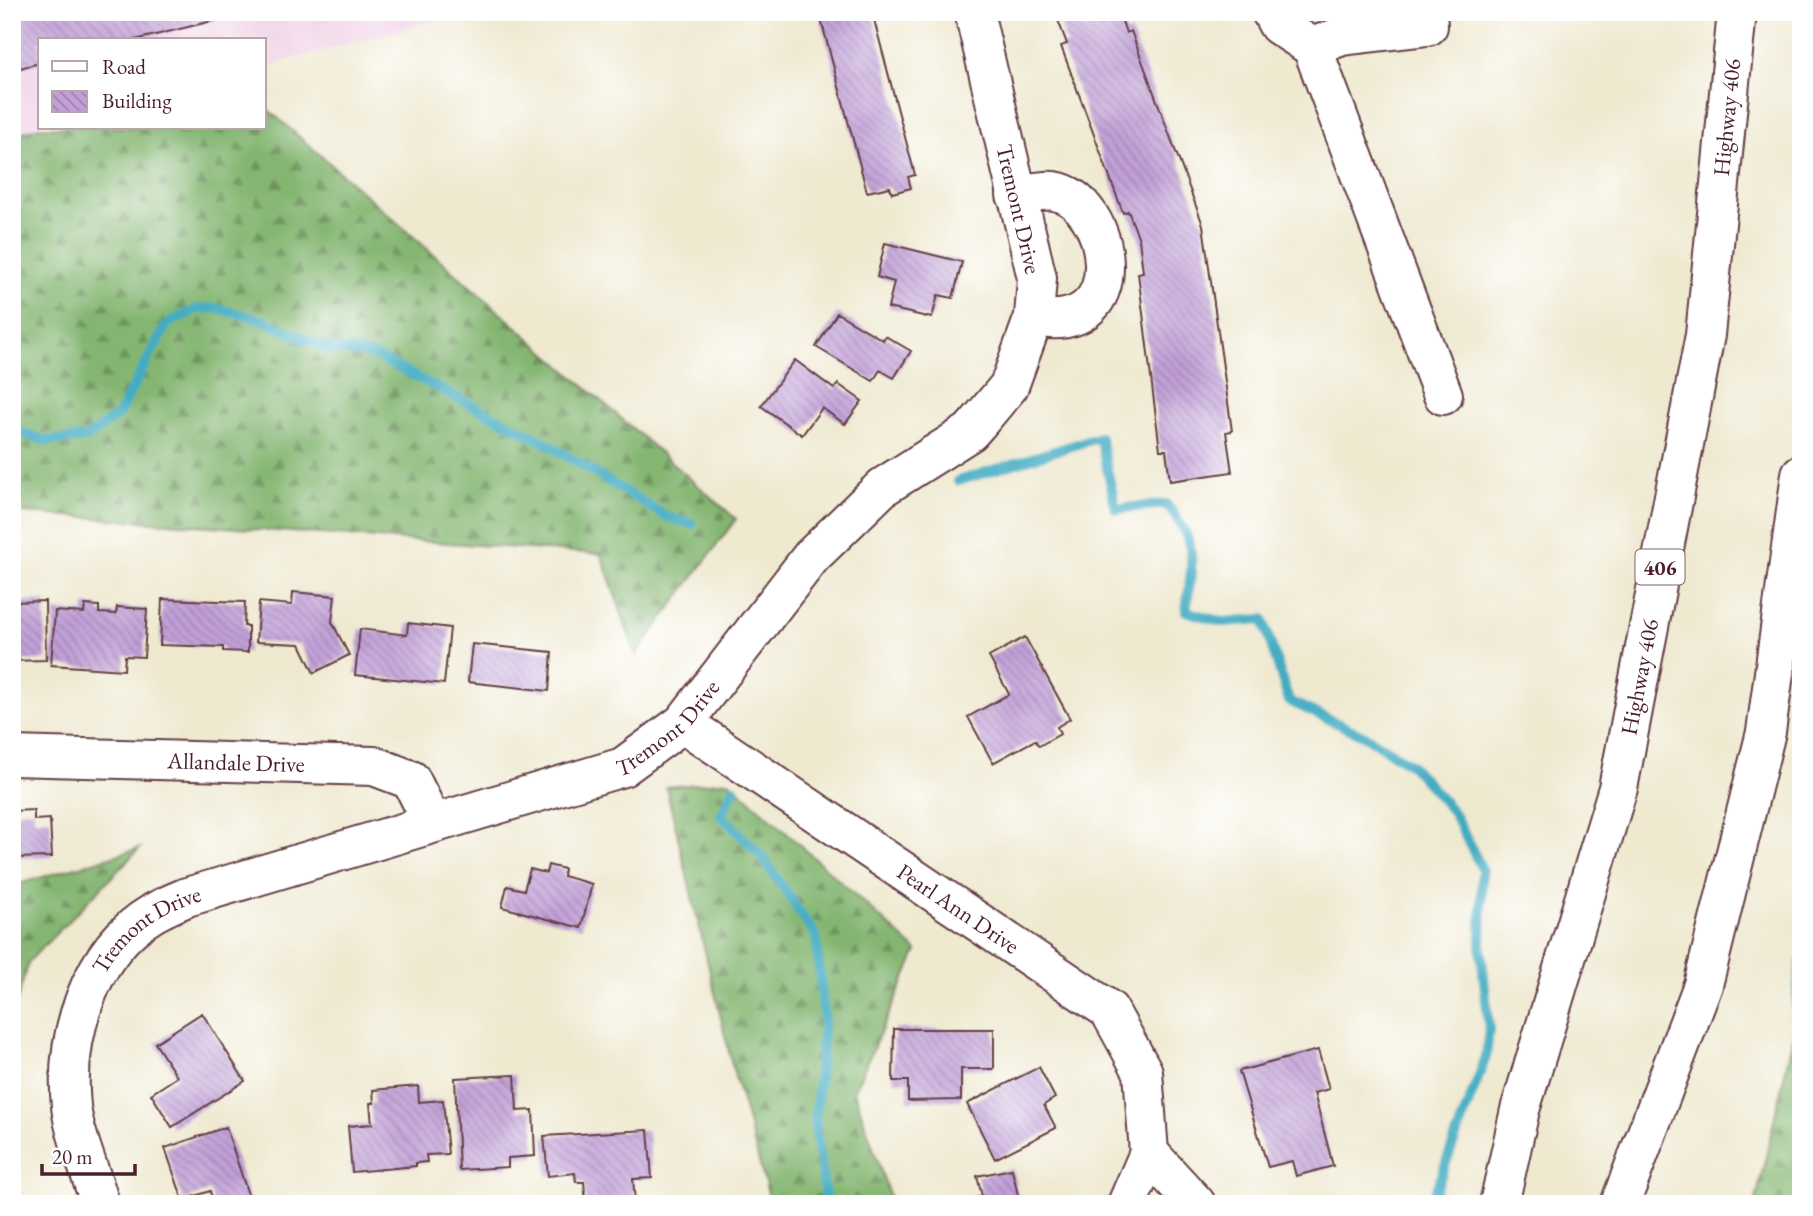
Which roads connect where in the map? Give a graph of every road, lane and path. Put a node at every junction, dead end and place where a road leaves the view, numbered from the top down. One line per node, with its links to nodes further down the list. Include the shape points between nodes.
1 (974, 12): 6 (main road, Tremont Drive)
2 (1271, 12): 5 (main road, via 1278,25)
3 (1427, 12): 5 (main road, via 1429,26 1342,36)
4 (1737, 12): 14 (main road, Highway 406 / 406, via 1705,335 1618,788)
5 (1312, 47): 8 (main road)
6 (1016, 195): 7 (main road, Tremont Drive, via 1037,278); 7 (main road, via 1055,191 1079,204 1101,242 1105,268 1101,293 1086,310 1065,319)
7 (1034, 317): 10 (main road, Tremont Drive, via 1009,386 978,423 883,487 811,557)
8 (1443, 395)
9 (1801, 474): 13 (main road, via 1766,732)
10 (683, 723): 12 (main road, Tremont Drive, via 623,767); 15 (main road, Pearl Ann Drive, via 1109,1010 1143,1072)
11 (12, 756): 12 (main road, Allandale Drive, via 374,765 411,780)
12 (432, 822): 16 (main road, Tremont Drive, via 187,897 151,914 117,944 89,987 73,1040 71,1107)
13 (1703, 985): 21 (main road); 22 (main road)
14 (1520, 1110): 19 (main road); 20 (main road, Highway 406 / 406)
15 (1149, 1153): 17 (main road, Pearl Ann Drive); 18 (main road)
16 (100, 1204)
17 (1127, 1204)
18 (1196, 1204)
19 (1483, 1204)
20 (1499, 1204)
21 (1620, 1204)
22 (1632, 1204)

